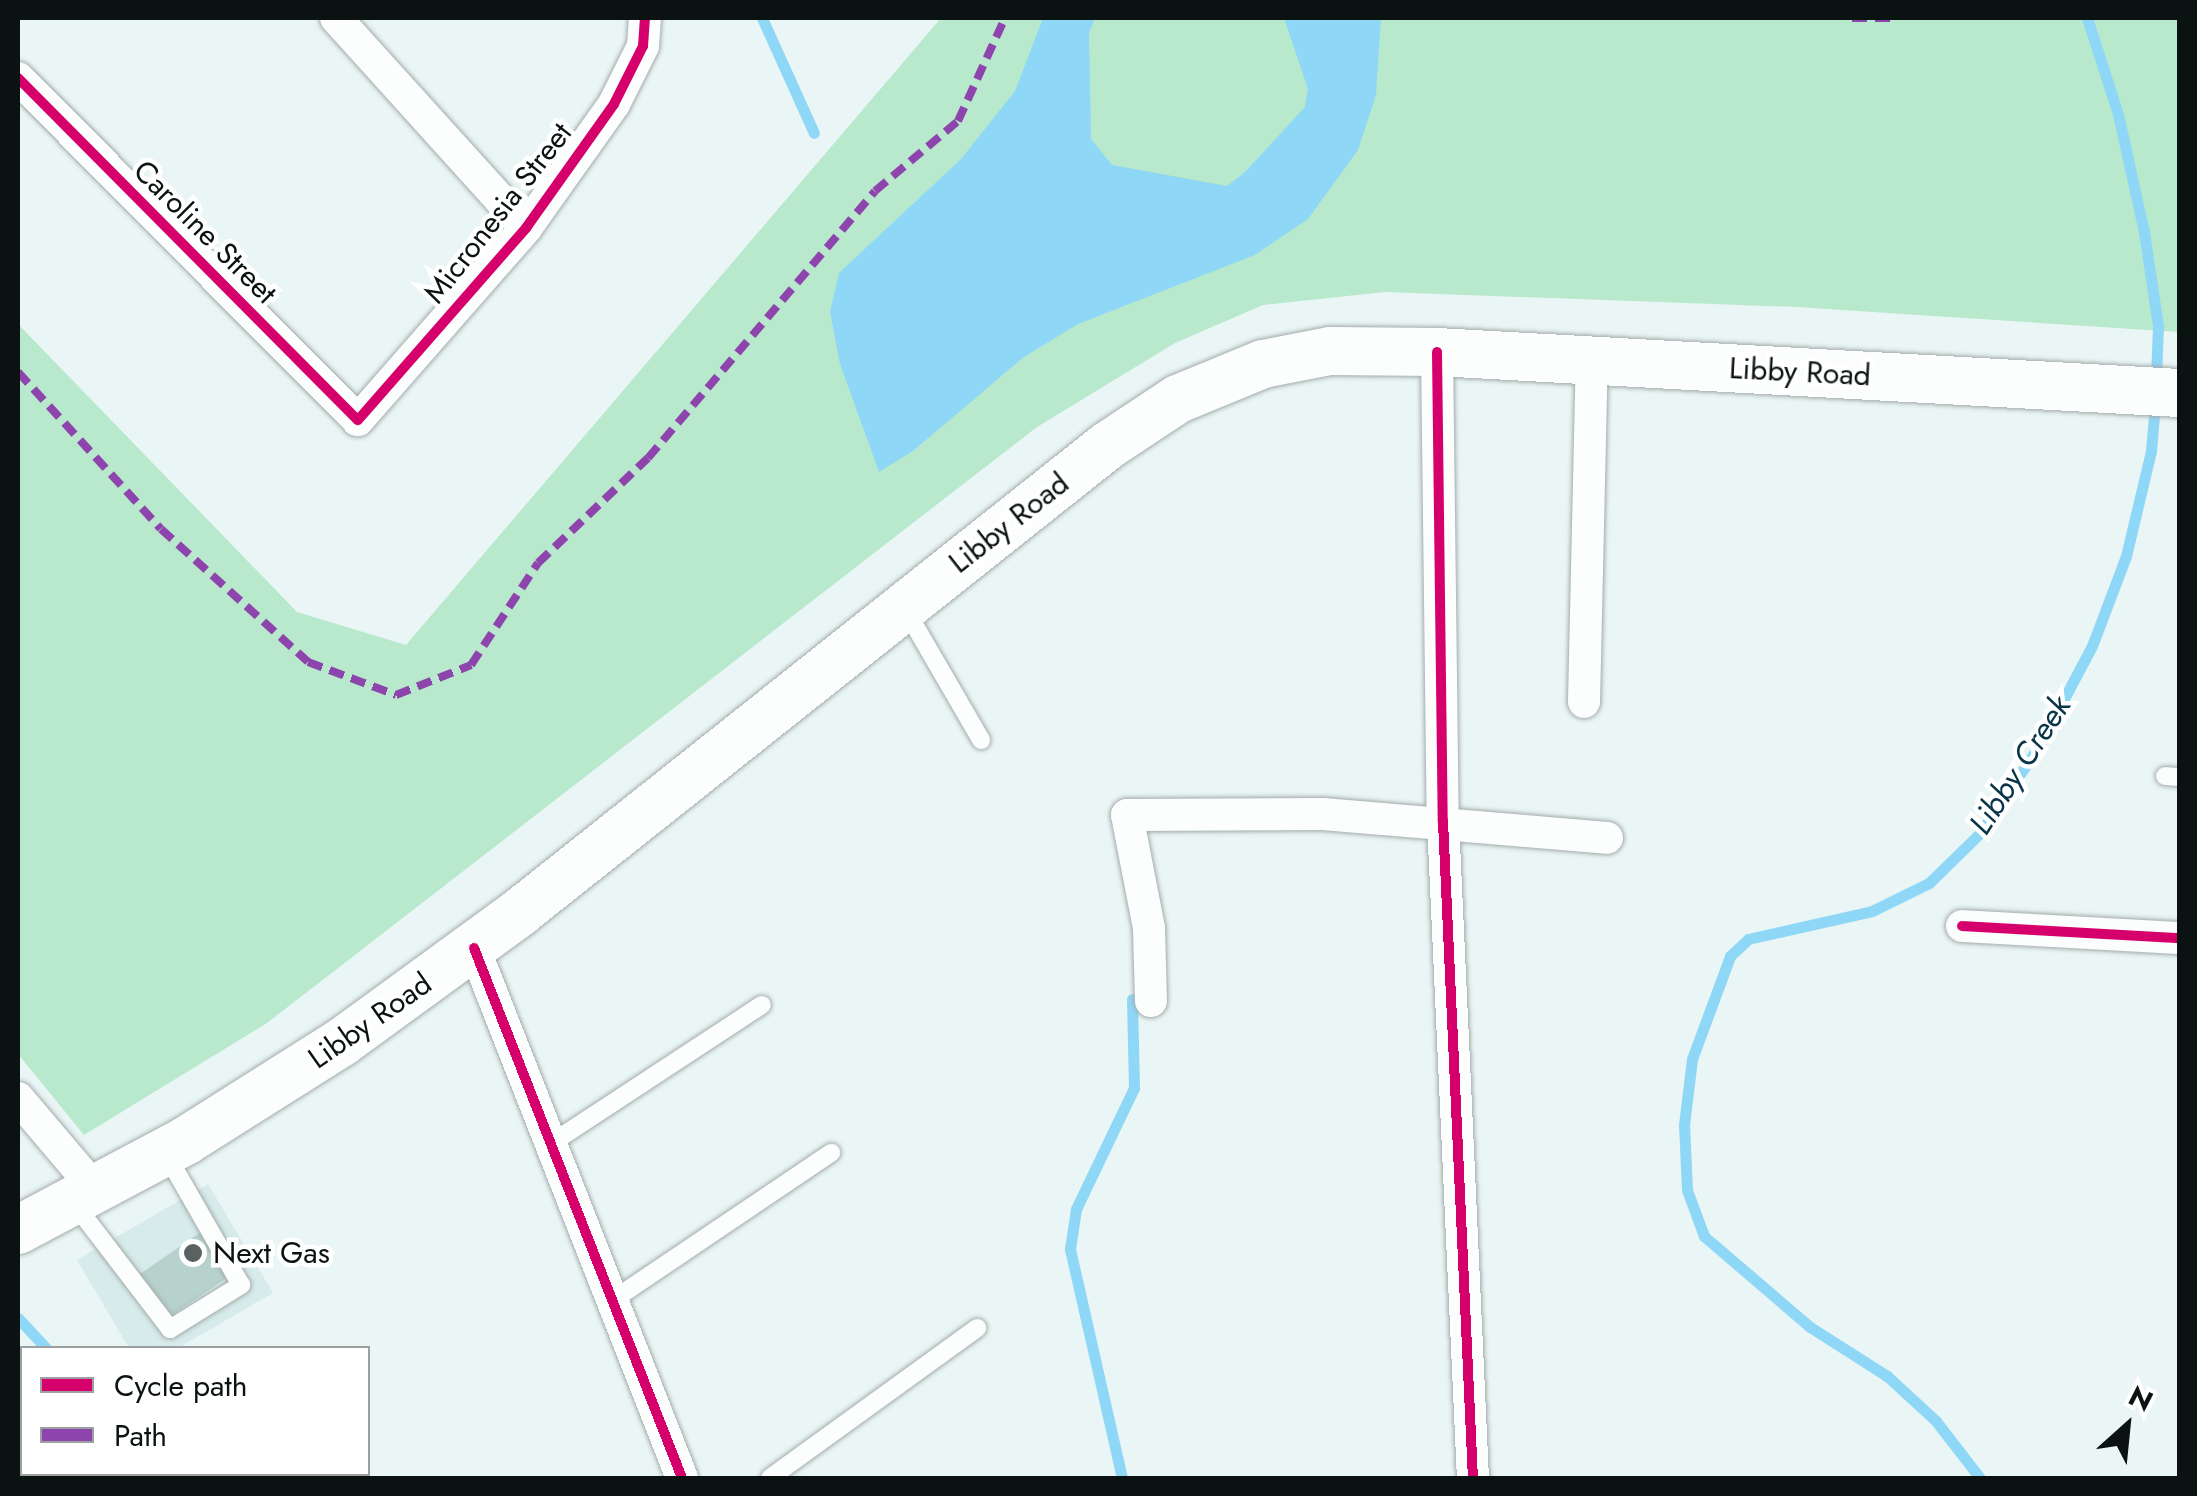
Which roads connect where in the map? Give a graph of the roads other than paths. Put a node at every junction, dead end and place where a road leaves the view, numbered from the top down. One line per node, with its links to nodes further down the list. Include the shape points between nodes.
1 (336, 18): 4 (street)
2 (644, 18): 4 (street, Micronesia Street, via 643,46 614,104)
3 (18, 78): 8 (street, Caroline Street)
4 (526, 228): 8 (street, Micronesia Street)
5 (1437, 352): 6 (main road, Libby Road); 9 (main road, Libby Road, via 1330,351 1262,364 1178,399 1107,446); 12 (street)
6 (1592, 361): 7 (main road, Libby Road); 10 (street)
7 (2180, 394)
8 (358, 420)
9 (904, 607): 11 (lane); 16 (main road, Libby Road)
10 (1584, 702)
11 (981, 740)
12 (1443, 822): 13 (street); 17 (street, via 1232,811 1127,815 1149,928); 29 (street)
13 (1608, 838)
14 (1962, 926): 15 (street)
15 (2180, 938)
16 (474, 948): 20 (street); 21 (main road, Libby Road, via 267,1092)
17 (1151, 1001)
18 (762, 1005): 20 (lane)
19 (18, 1098): 23 (street)
20 (546, 1146): 25 (street)
21 (165, 1152): 23 (main road, Libby Road); 23 (lane, via 241,1284 170,1329)
22 (830, 1153): 25 (lane)
23 (84, 1196): 24 (main road, Libby Road)
24 (18, 1230)
25 (610, 1302): 27 (street)
26 (977, 1328): 28 (lane)
27 (682, 1478)
28 (770, 1478)
29 (1473, 1478)

